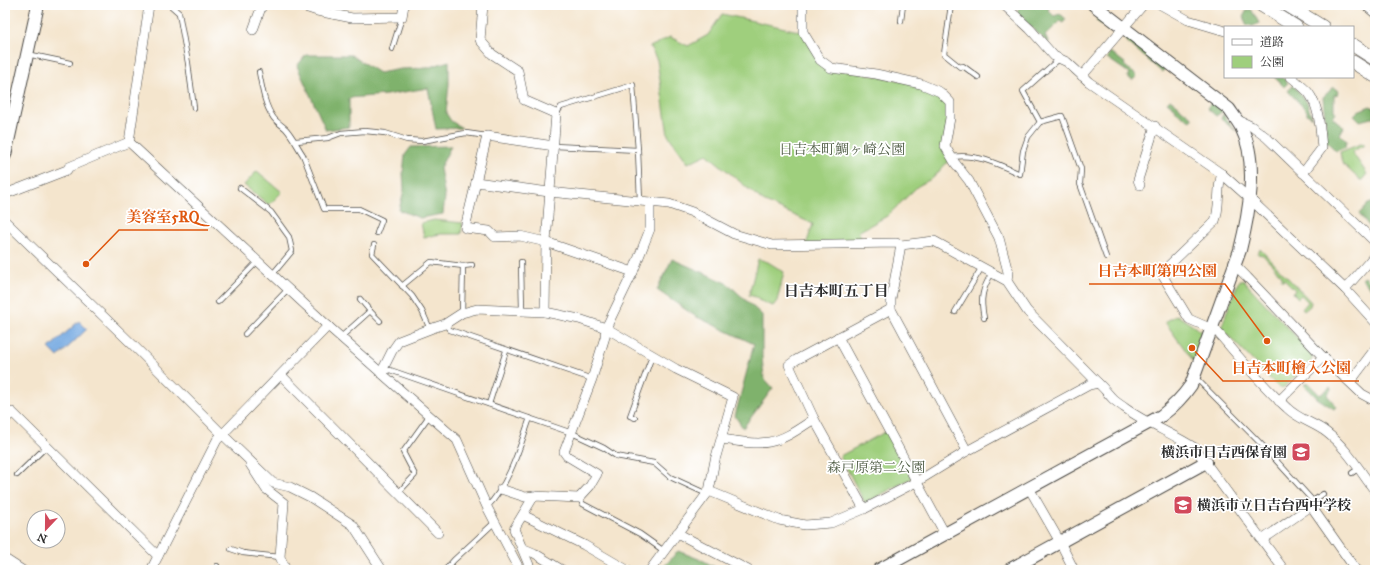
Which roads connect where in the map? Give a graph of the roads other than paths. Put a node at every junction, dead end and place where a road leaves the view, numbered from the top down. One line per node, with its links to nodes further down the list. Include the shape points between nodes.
1 (38, 5): 28 (street)
2 (149, 5): 44 (street)
3 (170, 5): 38 (lane, via 178,13)
4 (262, 5): 24 (street)
5 (404, 5): 19 (street)
6 (483, 5): 39 (street, via 480,40 492,54 518,71 524,100)
7 (803, 5): 49 (street, via 803,32 820,60 831,68 921,84 940,92 950,102 945,146)
8 (903, 5): 20 (lane)
9 (951, 5): 36 (lane, via 944,54)
10 (1004, 5): 29 (street)
11 (1094, 5): 23 (street)
12 (1142, 5): 23 (street)
13 (1161, 5): 25 (street, via 1188,20)
14 (1261, 5): 21 (main road)
15 (1287, 5): 22 (main road)
16 (1362, 5): 18 (lane)
17 (303, 6): 19 (street, via 352,18)
18 (1375, 16)
19 (402, 17): 27 (lane)
20 (901, 21)
21 (1294, 26)
22 (1321, 26)
23 (1124, 28): 34 (street); 40 (street, via 1229,109)
24 (253, 30)
25 (1224, 32)
26 (1354, 46): 30 (main road)
27 (392, 49)
28 (27, 54): 31 (lane); 48 (street)
29 (1059, 59): 34 (street, via 1067,62); 41 (lane, via 1023,91)
30 (1375, 59)
31 (70, 63)
32 (1354, 63): 35 (main road)
33 (259, 72): 45 (lane, via 273,117 286,128)
34 (1082, 76): 42 (street)
35 (1375, 76)
36 (978, 77)
37 (1292, 78): 50 (street, via 1308,93 1314,104 1322,148)
38 (194, 108)
39 (556, 114): 46 (street); 47 (lane, via 560,107 632,85)
40 (1236, 119): 50 (street, via 1266,137); 57 (street, via 1247,143 1250,161)
41 (1040, 122): 49 (lane, via 1028,137 1020,174 986,160 962,155); 67 (lane, via 1062,116 1081,169 1080,184)
42 (1155, 126): 51 (street); 53 (street, via 1138,180)
43 (487, 136): 45 (lane, via 466,133 422,141 365,131); 46 (street); 52 (street)
44 (129, 142): 56 (street); 68 (street)
45 (296, 142): 61 (lane, via 324,209 359,209 382,220)
46 (554, 146): 47 (lane); 55 (street)
47 (638, 150): 58 (lane)
48 (5, 154)
49 (952, 156): 77 (street, via 970,181 999,238 1008,272)
50 (1303, 173): 63 (street)
51 (1222, 174): 57 (street); 95 (street, via 1218,183 1218,211 1215,221 1161,272 1189,319)
52 (476, 182): 55 (street); 62 (street, via 465,228 489,231 495,237 520,236)
53 (1140, 185)
54 (240, 188): 76 (lane, via 271,212 289,237 292,251)
55 (549, 192): 58 (street); 62 (street)
56 (5, 194)
57 (1249, 198): 71 (street, via 1245,230); 80 (street)
58 (640, 201): 59 (street)
59 (650, 202): 65 (street, via 669,204 692,212 734,234 772,245); 74 (street, via 650,229)
60 (5, 221): 120 (street)
61 (377, 233)
62 (546, 242): 74 (street); 86 (street)
63 (1375, 242)
64 (374, 244): 78 (lane, via 372,254)
65 (901, 245): 73 (street, via 934,241); 83 (street)
66 (1375, 255): 80 (street, via 1365,273)
67 (1106, 257)
68 (258, 261): 76 (street); 82 (lane)
69 (521, 262): 84 (lane)
70 (472, 265): 72 (lane)
71 (1234, 265): 95 (street); 103 (street)
72 (463, 266): 78 (lane, via 431,262); 88 (lane)
73 (982, 267): 75 (street); 87 (lane)
74 (633, 272): 94 (street)
75 (992, 273): 77 (street); 89 (lane, via 984,285 982,295)
76 (272, 275): 79 (street)
77 (1007, 281): 109 (street, via 1027,311)
78 (402, 286): 96 (lane, via 422,311)
79 (288, 289): 93 (street); 97 (lane)
80 (1345, 289): 91 (street)
81 (360, 299): 85 (lane)
82 (218, 302)
83 (891, 309): 99 (street); 123 (street)
84 (522, 310): 86 (street); 88 (street, via 477,309)
85 (370, 311): 90 (lane); 98 (lane)
86 (546, 312): 94 (street)
87 (955, 312)
88 (462, 313): 92 (street)
89 (984, 318)
90 (380, 321)
91 (1375, 322)
92 (445, 324): 96 (street); 101 (lane, via 450,330)
93 (328, 326): 98 (street); 105 (street)
94 (606, 328): 102 (street); 107 (street)
95 (1212, 328): 106 (street); 110 (street)
96 (430, 329): 104 (street, via 399,341)
97 (245, 334)
98 (341, 337): 104 (street)
99 (838, 337): 116 (street, via 789,365); 127 (street)
100 (1375, 349): 108 (street)
101 (506, 350): 107 (lane); 112 (lane)
102 (652, 356): 115 (lane, via 630,416); 121 (street, via 733,397)
103 (1323, 357): 108 (street); 110 (street)
104 (381, 373): 112 (lane, via 390,370); 113 (street)
105 (281, 375): 120 (street); 132 (street)
106 (1194, 376): 118 (street, via 1182,398); 136 (lane, via 1263,446)
107 (592, 379): 119 (street)
108 (1350, 382): 111 (street, via 1362,394)
109 (1098, 383): 118 (street, via 1112,399); 123 (street, via 1089,385)
110 (1279, 401): 130 (street, via 1338,442 1355,471)
111 (1375, 401)
112 (489, 404): 114 (lane)
113 (429, 416): 132 (lane, via 403,452 415,475); 137 (street, via 457,440)
114 (530, 418): 119 (lane); 129 (lane, via 512,467)
115 (635, 418)
116 (814, 419): 121 (street, via 785,437 769,442 752,443); 138 (street)
117 (5, 420): 122 (street, via 12,412)
118 (1148, 423): 125 (street, via 1182,439 1195,448); 128 (street)
119 (572, 432): 131 (lane, via 616,456 654,463 670,477); 135 (street, via 564,452 597,474)
120 (223, 435): 124 (street); 149 (street, via 217,440)
121 (722, 439): 131 (street)
122 (47, 446): 126 (lane); 149 (street)
123 (967, 450): 127 (street)
124 (246, 456): 150 (street, via 266,489 284,503); 155 (street, via 273,482 310,497 353,524)
125 (1206, 462): 144 (street); 145 (street)
126 (17, 476)
127 (918, 480): 138 (street); 143 (street)
128 (1029, 488): 143 (street); 145 (street)
129 (500, 489): 134 (street, via 526,497); 137 (lane)
130 (1375, 490)
131 (708, 492): 138 (street, via 780,520 805,525 831,523); 142 (street)
132 (398, 493): 141 (street)
133 (1323, 494): 136 (lane)
134 (534, 496): 135 (street); 139 (street)
135 (579, 498): 148 (lane, via 583,504 640,534)
136 (1312, 503): 144 (street); 167 (street)
137 (487, 507): 140 (street)
138 (864, 509)
139 (524, 515): 147 (street, via 514,529); 160 (street)
140 (495, 522): 156 (lane); 157 (street)
141 (438, 533)
142 (677, 533): 148 (street); 162 (street)
143 (946, 534): 163 (street)
144 (1262, 540): 166 (street)
145 (1060, 542): 164 (street); 165 (street)
146 (231, 548): 150 (lane, via 243,553)
147 (522, 548): 158 (street); 159 (street)
148 (664, 551): 161 (street)
149 (158, 556): 153 (street)
150 (280, 557): 154 (street)
151 (5, 559): 152 (street)
152 (22, 570)
153 (151, 570)
154 (286, 570)
155 (382, 570)
156 (445, 570)
157 (520, 570)
158 (531, 570)
159 (562, 570)
160 (628, 570)
161 (650, 570)
162 (748, 570)
163 (879, 570)
164 (1009, 570)
165 (1074, 570)
166 (1284, 570)
167 (1356, 570)

